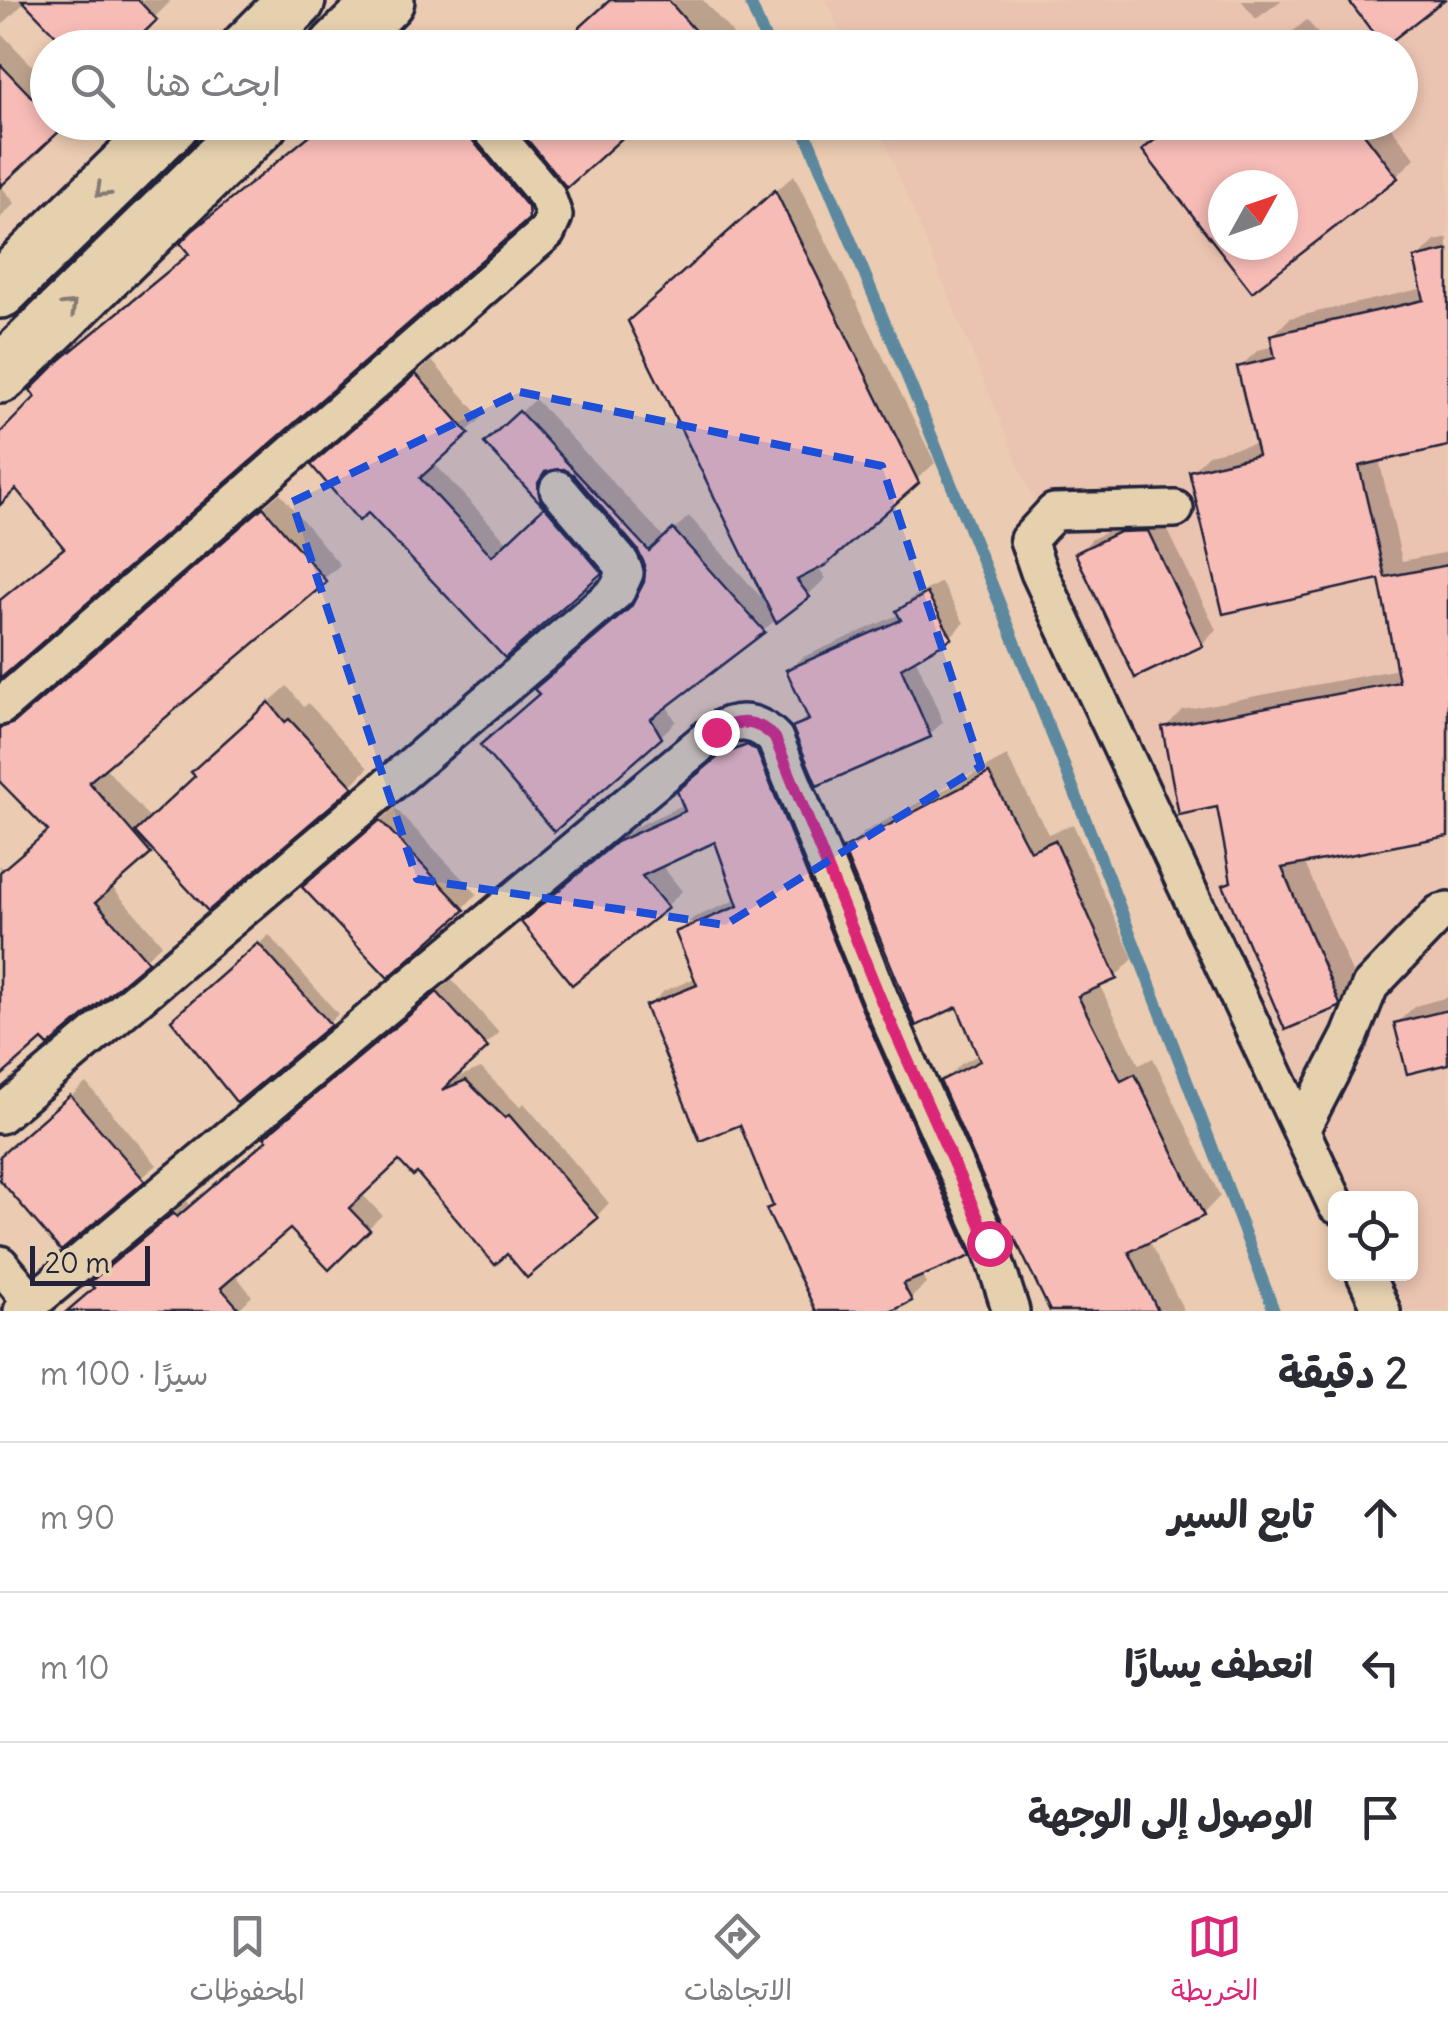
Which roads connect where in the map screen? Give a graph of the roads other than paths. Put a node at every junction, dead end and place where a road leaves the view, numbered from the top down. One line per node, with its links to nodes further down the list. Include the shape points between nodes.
1 (297, 0): 3 (highway)
2 (386, 0): 4 (highway)
3 (266, 30)
4 (355, 30)
5 (154, 140): 8 (highway, one-way to 8)
6 (242, 140): 9 (highway, one-way to 6)
7 (500, 140): 12 (street, via 548,196 554,216 547,232)
8 (0, 290)
9 (0, 375)
10 (558, 489): 14 (street, via 621,563 626,574 616,591)
11 (1175, 509): 15 (street, via 1054,512 1028,540)
12 (0, 707)
13 (1448, 911): 15 (street, via 1370,986)
14 (0, 1115)
15 (1302, 1128): 16 (street)
16 (1330, 1191)
17 (0, 1264): 19 (street)
18 (1369, 1281): 21 (street)
19 (26, 1306): 20 (street, via 716,732 742,722 775,738 989,1243)
20 (1010, 1311)
21 (1382, 1311)

